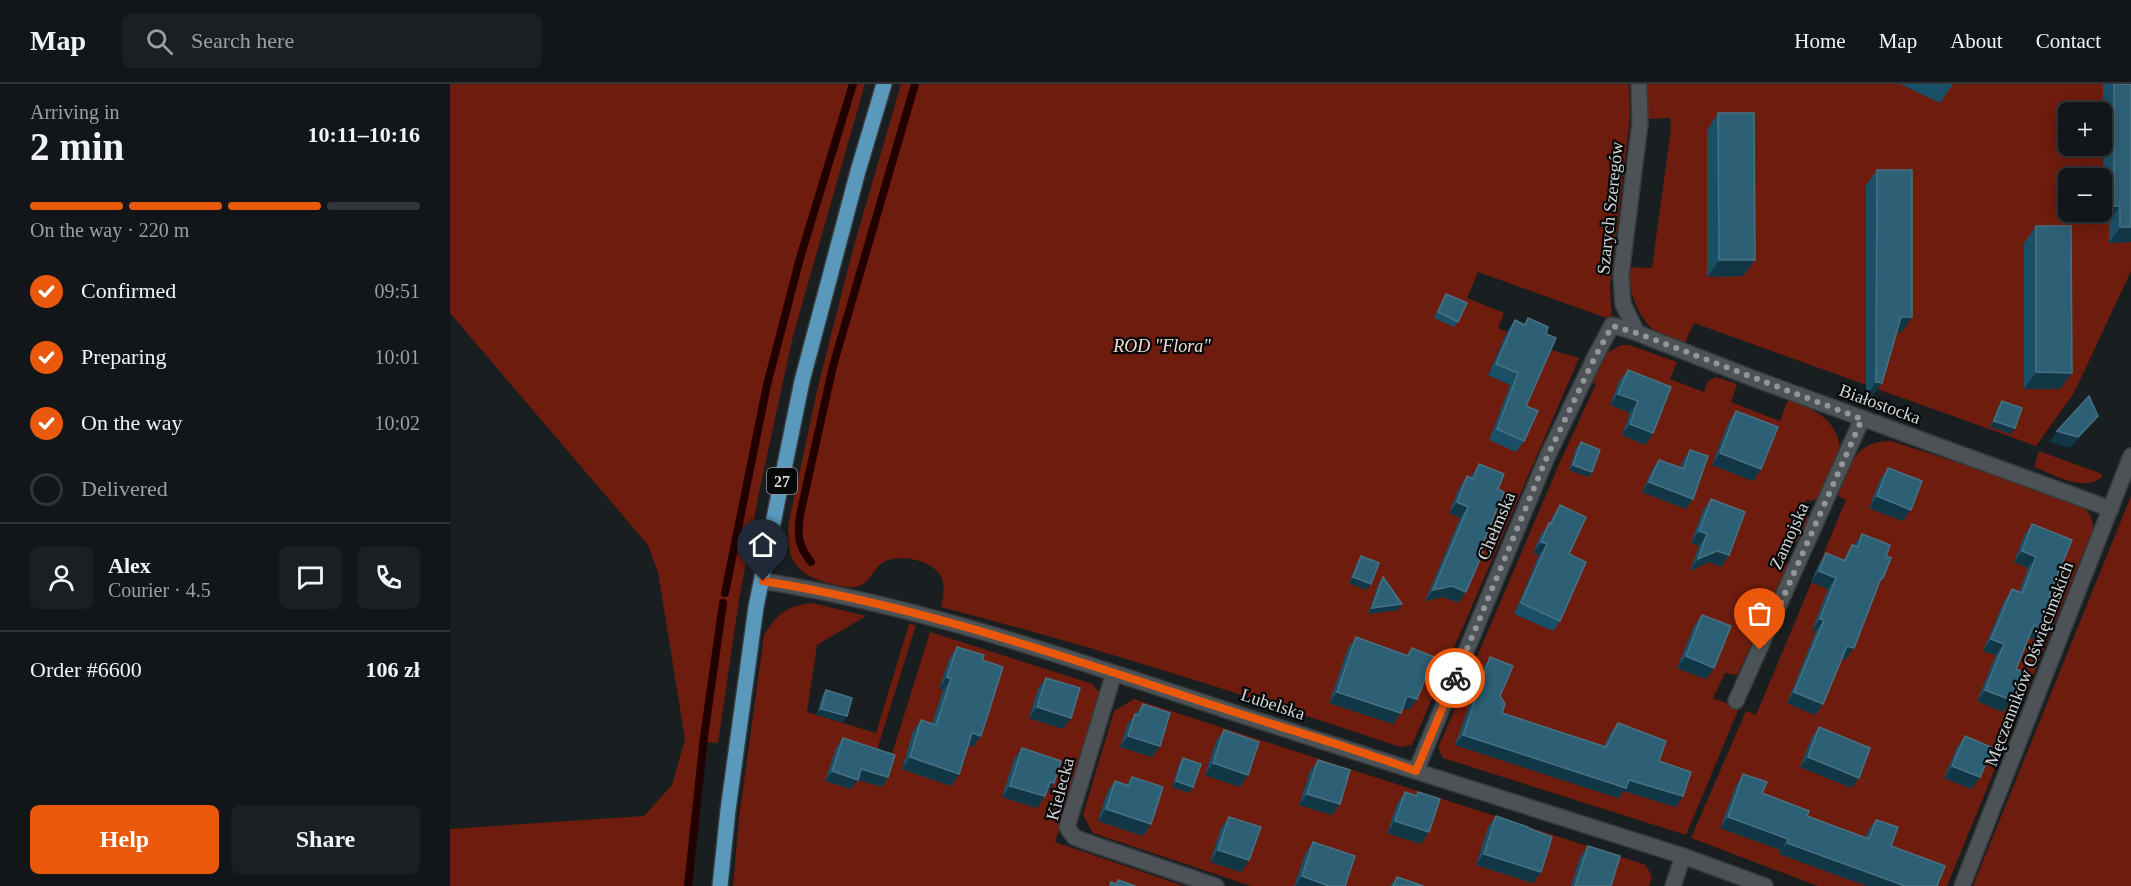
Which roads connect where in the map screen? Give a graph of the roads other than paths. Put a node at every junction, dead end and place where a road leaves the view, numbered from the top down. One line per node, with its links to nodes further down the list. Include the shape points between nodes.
1 (884, 84): 7 (main road, 27, via 802,381)
2 (1639, 84): 3 (street, Szarych Szeregów, via 1640,123 1621,275 1623,304)
3 (1637, 333): 4 (street, Białostocka); 10 (street, Chełmska, via 1612,326 1595,357 1547,457)
4 (1862, 419): 6 (street, Białostocka); 9 (street, Zamojska)
5 (2131, 456): 6 (street, Męczenników Oświęcimskich)
6 (2111, 509): 16 (street, Męczenników Oświęcimskich)
7 (763, 581): 8 (street, Lubelska, via 926,615); 12 (main road, 27, via 756,607)
8 (1114, 673): 10 (street, Lubelska); 13 (street, Kielecka, via 1067,827 1069,833 1084,842)
9 (1737, 702)
10 (1416, 771): 11 (street, Lubelska)
11 (1683, 856): 14 (street); 15 (street, Lubelska)
12 (720, 886)
13 (1216, 886)
14 (1673, 886)
15 (1765, 886)
16 (1962, 886)

